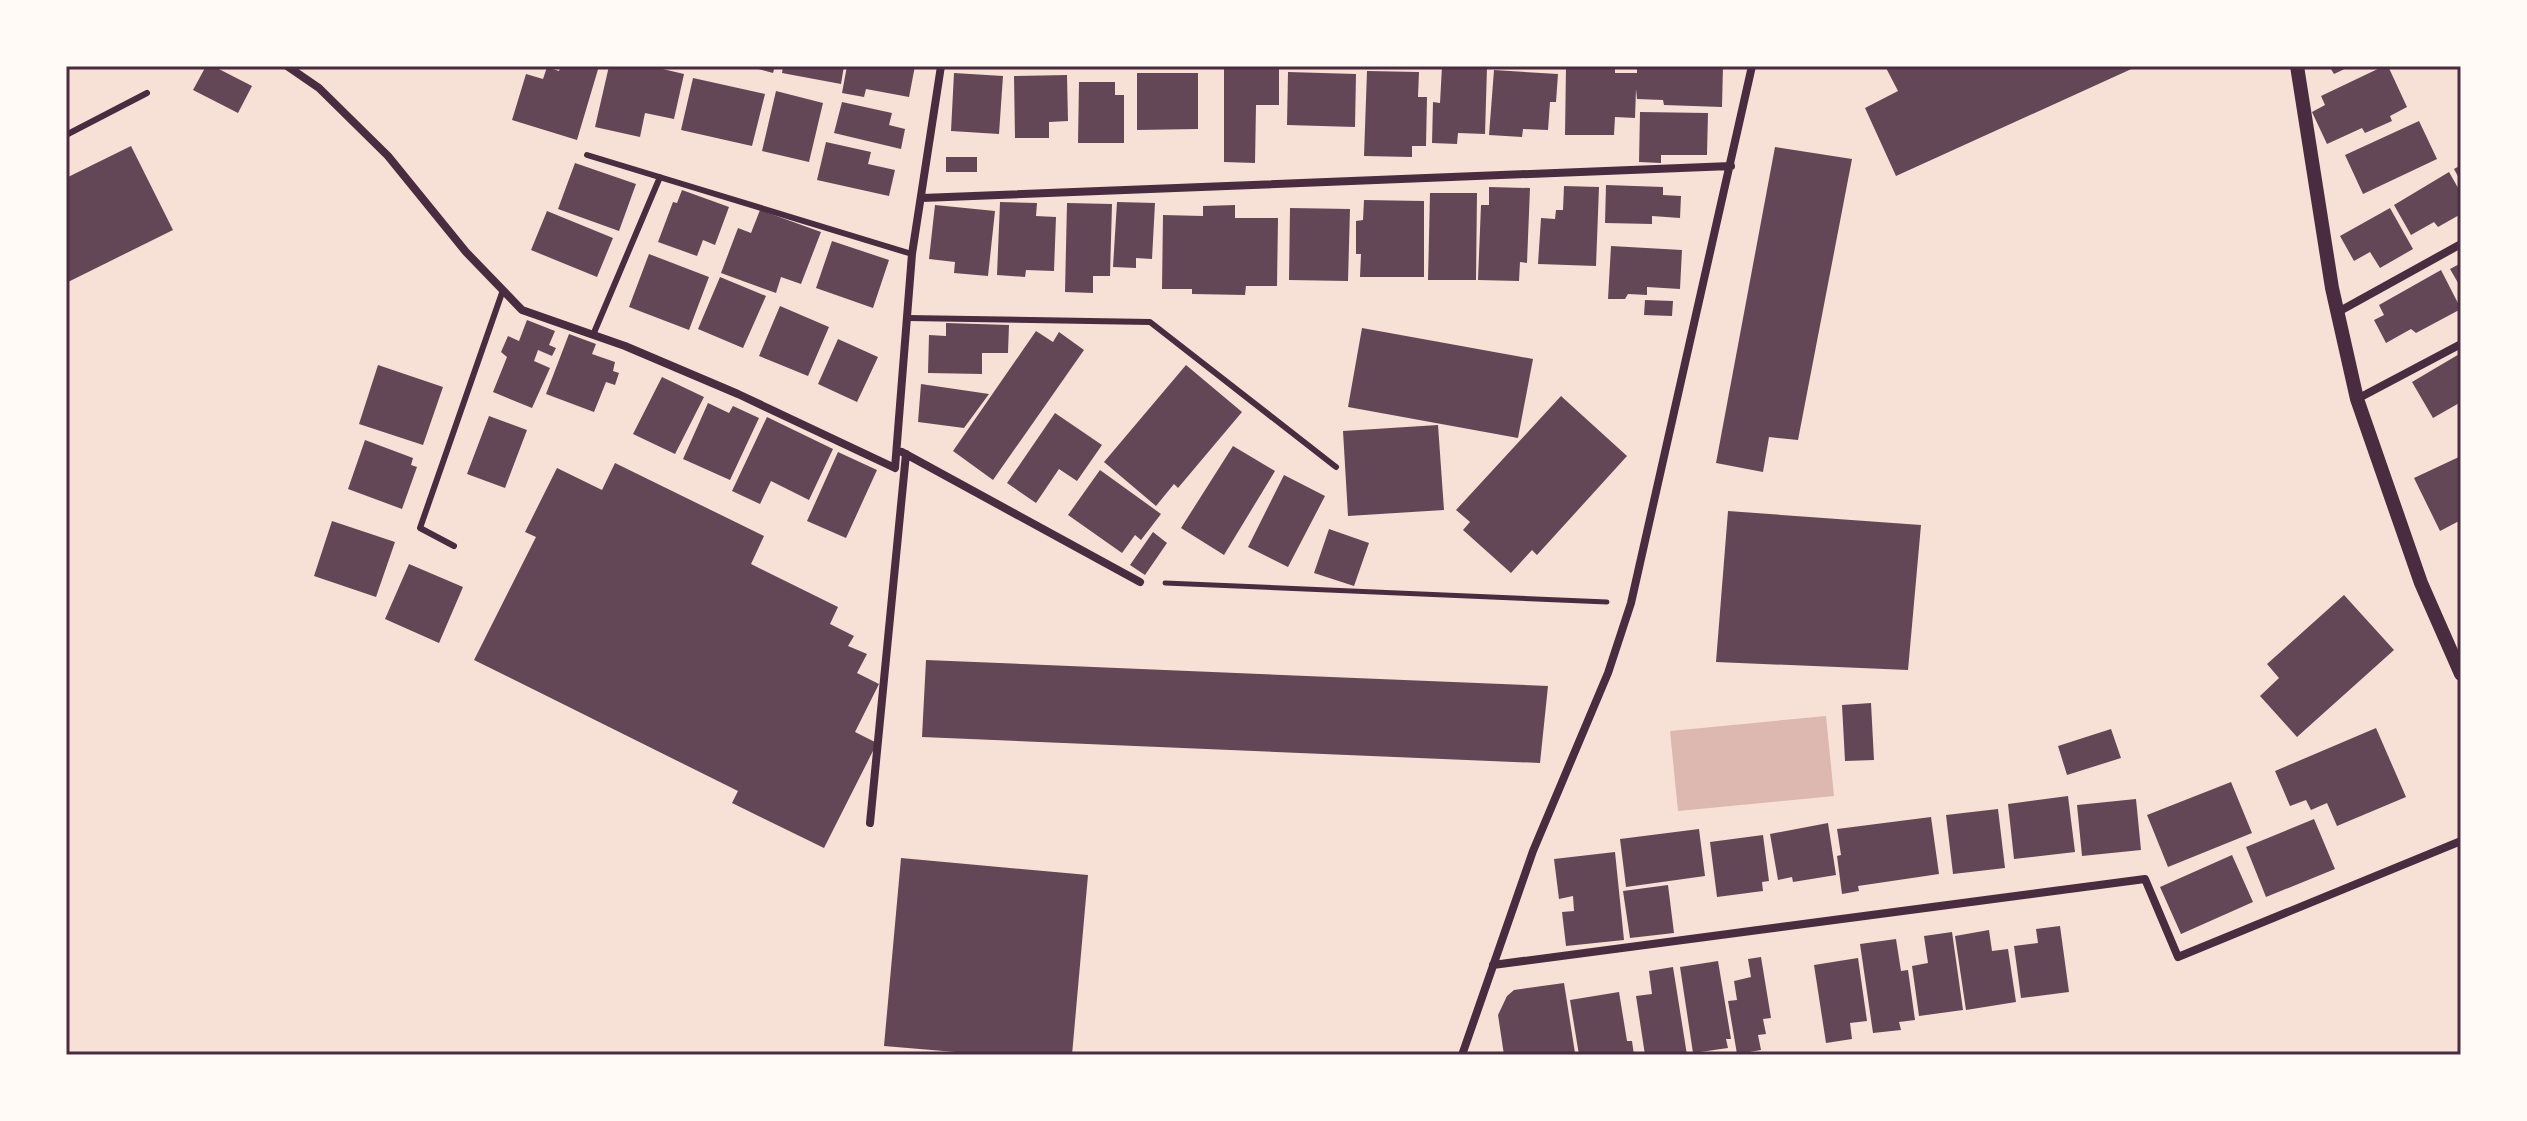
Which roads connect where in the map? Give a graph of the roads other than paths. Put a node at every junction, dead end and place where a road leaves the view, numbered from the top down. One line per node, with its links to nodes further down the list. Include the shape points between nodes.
1 (287, 66): 13 (street, via 319,88 388,156)
2 (941, 66): 10 (street)
3 (1752, 66): 8 (street)
4 (2297, 66): 14 (street)
5 (147, 93): 6 (lane)
6 (66, 135)
7 (587, 155): 9 (lane)
8 (1731, 166): 10 (street); 27 (street, via 1631,603)
9 (660, 177): 12 (lane); 16 (lane)
10 (922, 198): 12 (street)
11 (2461, 244): 14 (street)
12 (912, 254): 15 (street)
13 (503, 290): 16 (street, via 522,310); 22 (lane, via 420,528)
14 (2338, 312): 18 (street)
15 (908, 318): 19 (street); 21 (lane, via 1150,322)
16 (593, 335): 19 (street, via 738,394 895,468)
17 (2461, 344): 18 (street)
18 (2357, 399): 24 (street, via 2421,583)
19 (896, 449): 20 (street)
20 (906, 454): 23 (street); 25 (street)
21 (1336, 467)
22 (454, 546)
23 (1140, 582)
24 (2461, 674)
25 (870, 823)
26 (2461, 841): 27 (street, via 2178,957 2145,879)
27 (1493, 965): 28 (street)
28 (1462, 1055)

